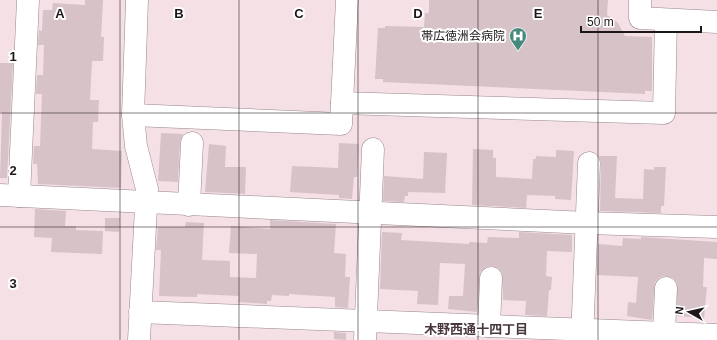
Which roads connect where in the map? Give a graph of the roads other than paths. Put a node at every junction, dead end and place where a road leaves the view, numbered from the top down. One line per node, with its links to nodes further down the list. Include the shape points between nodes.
1 (28, 0): 12 (street)
2 (137, 0): 8 (street)
3 (347, 0): 7 (street)
4 (640, 0): 5 (street, via 640,18)
5 (666, 20): 6 (street); 7 (street, via 664,113)
6 (717, 22)
7 (342, 103): 8 (street, via 341,124)
8 (133, 115): 13 (street, via 136,146 147,189)
9 (192, 143): 14 (street)
10 (373, 149): 15 (street)
11 (589, 163): 16 (street)
12 (10, 196): 13 (street)
13 (146, 203): 14 (street); 20 (street)
14 (188, 205): 15 (street)
15 (370, 213): 16 (street); 22 (street)
16 (588, 223): 17 (street); 24 (street)
17 (717, 227)
18 (492, 278): 21 (street)
19 (666, 288): 23 (street)
20 (140, 312): 22 (street); 26 (street)
21 (489, 326): 22 (street); 24 (street)
22 (365, 330)
23 (664, 333): 24 (street); 25 (street)
24 (582, 335)
25 (717, 335)
26 (139, 340)

